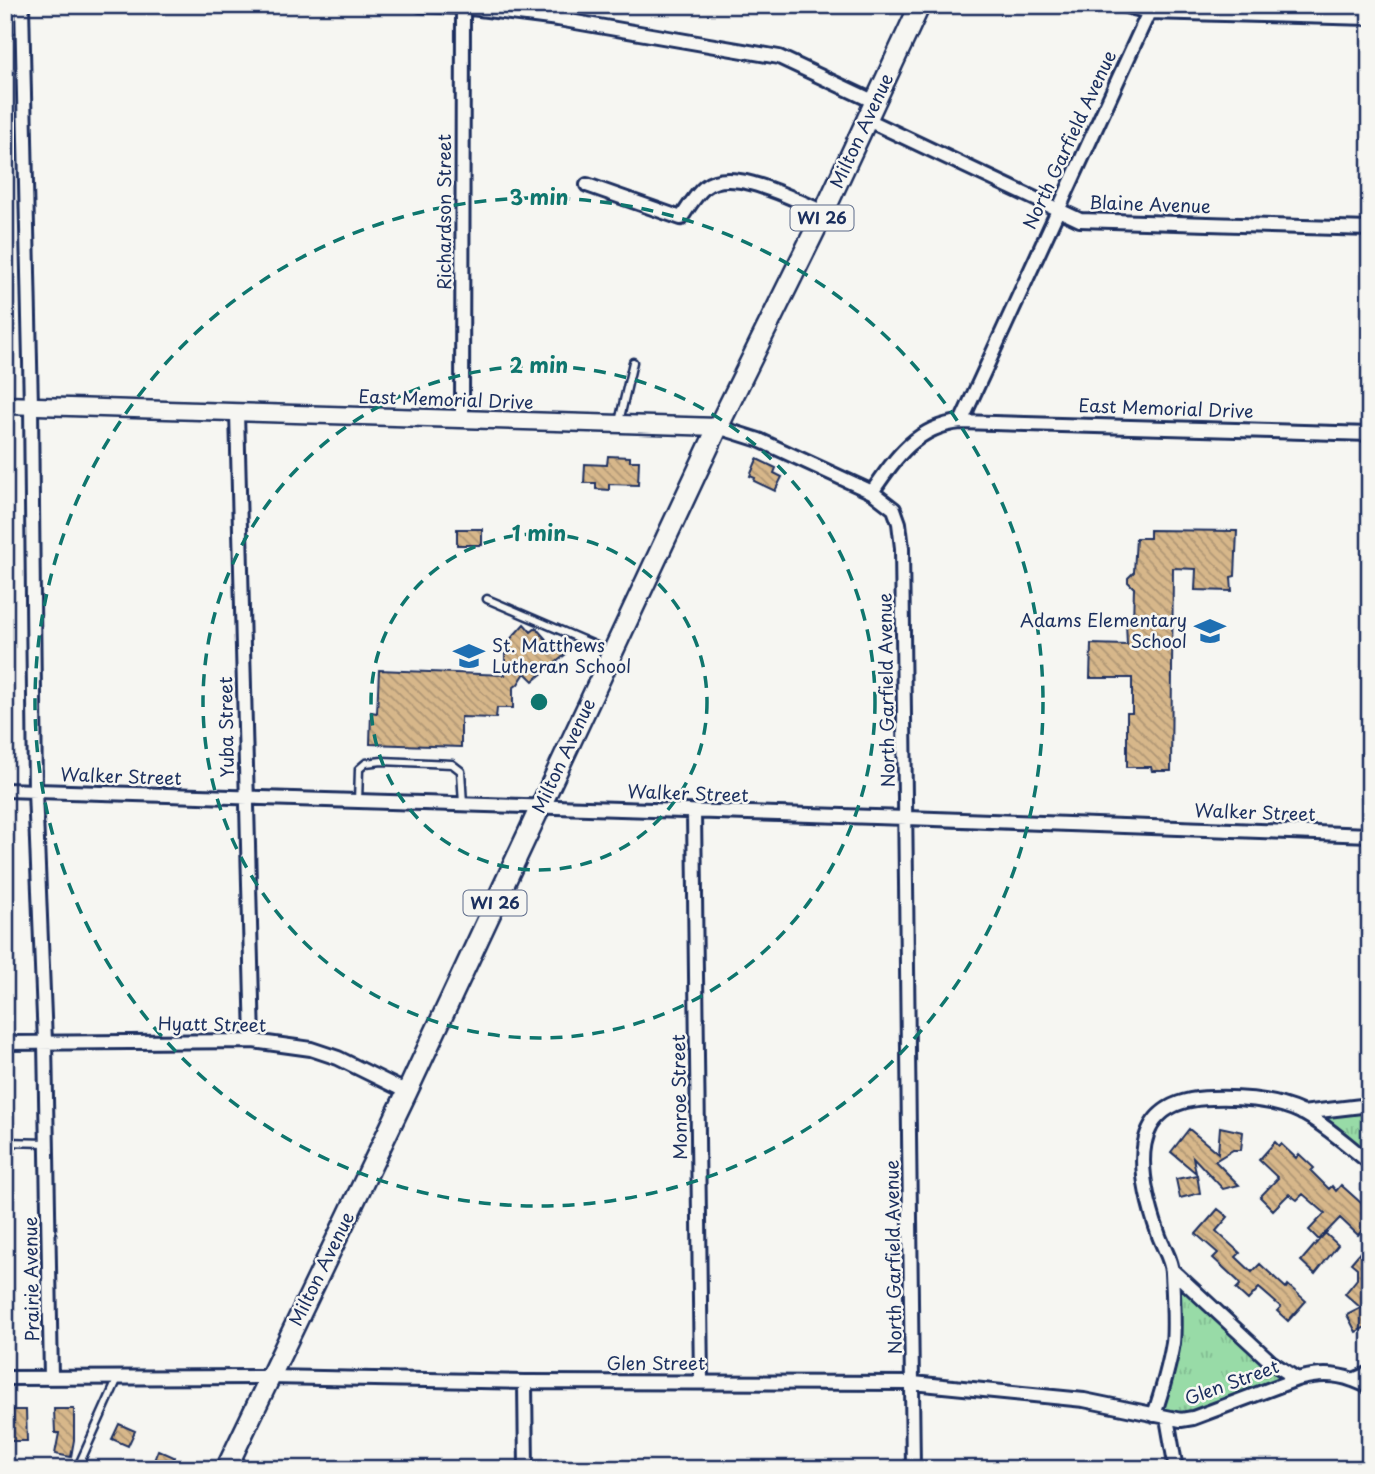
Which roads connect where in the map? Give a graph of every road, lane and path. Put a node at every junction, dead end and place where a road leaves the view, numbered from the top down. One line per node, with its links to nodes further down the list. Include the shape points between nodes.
1 (22, 5): 16 (street, Prairie Avenue)
2 (420, 5): 5 (street)
3 (920, 5): 8 (main road, Milton Avenue / WI 26)
4 (1122, 5): 6 (street)
5 (463, 6): 8 (street, via 779,57); 18 (street, Richardson Street)
6 (1149, 12): 7 (street); 11 (street, North Garfield Avenue)
7 (1370, 18)
8 (875, 102): 9 (main road, Milton Avenue / WI 26)
9 (868, 120): 11 (street, Blaine Avenue); 12 (main road, Milton Avenue / WI 26)
10 (587, 185): 12 (street, via 681,218 704,188 727,180 760,186)
11 (1057, 210): 13 (street, Blaine Avenue, via 1092,222); 19 (street, North Garfield Avenue)
12 (824, 212): 21 (main road, Milton Avenue / WI 26)
13 (1370, 229)
14 (633, 362): 20 (lane)
15 (5, 405): 16 (main road, East Memorial Drive)
16 (31, 406): 17 (main road, East Memorial Drive); 27 (street, Prairie Avenue)
17 (237, 412): 18 (main road, East Memorial Drive); 28 (street, Yuba Street)
18 (462, 419): 20 (main road, East Memorial Drive)
19 (961, 422): 22 (street, East Memorial Drive); 23 (street, via 943,424 914,440)
20 (619, 424): 21 (main road, East Memorial Drive)
21 (718, 427): 23 (street, East Memorial Drive, via 760,440); 25 (main road, Milton Avenue / WI 26)
22 (1370, 434)
23 (872, 492): 33 (street, North Garfield Avenue, via 894,509 902,548)
24 (487, 599): 25 (lane)
25 (612, 653): 31 (main road, Milton Avenue / WI 26)
26 (5, 790): 27 (street, Walker Street)
27 (35, 791): 28 (street, Walker Street); 36 (street, Prairie Avenue)
28 (247, 799): 29 (street, Walker Street); 35 (street, Yuba Street)
29 (358, 802): 30 (street, Walker Street); 30 (lane, via 359,769 382,761 452,764 461,771)
30 (463, 804): 31 (street, Walker Street)
31 (540, 806): 32 (street, Walker Street); 38 (main road, Milton Avenue / WI 26)
32 (694, 811): 33 (street, Walker Street); 52 (street, Monroe Street)
33 (907, 818): 34 (street, Walker Street); 54 (street, North Garfield Avenue)
34 (1370, 835)
35 (253, 1041): 36 (street, Hyatt Street); 38 (street, Hyatt Street, via 311,1049)
36 (45, 1042): 37 (street, Hyatt Street); 42 (street, Prairie Avenue)
37 (5, 1043)
38 (407, 1092): 47 (main road, Milton Avenue / WI 26)
39 (1370, 1105): 40 (street)
40 (1302, 1113): 43 (street); 44 (street, via 1250,1098 1205,1098 1175,1105 1151,1126 1143,1144 1144,1185)
41 (5, 1142): 42 (lane)
42 (47, 1143): 46 (street, Prairie Avenue)
43 (1370, 1163)
44 (1172, 1270): 50 (street, via 1271,1362); 56 (street, via 1173,1341)
45 (1370, 1373): 51 (street)
46 (51, 1377): 48 (street, Glen Street); 49 (street, Glen Street)
47 (270, 1377): 49 (street, Glen Street); 53 (street, Glen Street); 58 (main road, Milton Avenue / WI 26)
48 (5, 1378)
49 (118, 1378): 57 (lane)
50 (1297, 1378): 51 (street, Glen Street, via 1339,1375); 56 (street, Glen Street, via 1193,1418)
51 (1353, 1380): 55 (street)
52 (701, 1381): 53 (street, Glen Street); 54 (street, Glen Street)
53 (525, 1382): 59 (street)
54 (913, 1382): 56 (street, Glen Street, via 1084,1400); 60 (street, North Garfield Avenue)
55 (1370, 1387)
56 (1161, 1416): 61 (street)
57 (77, 1469)
58 (226, 1469)
59 (526, 1469)
60 (913, 1469)
61 (1176, 1469)

